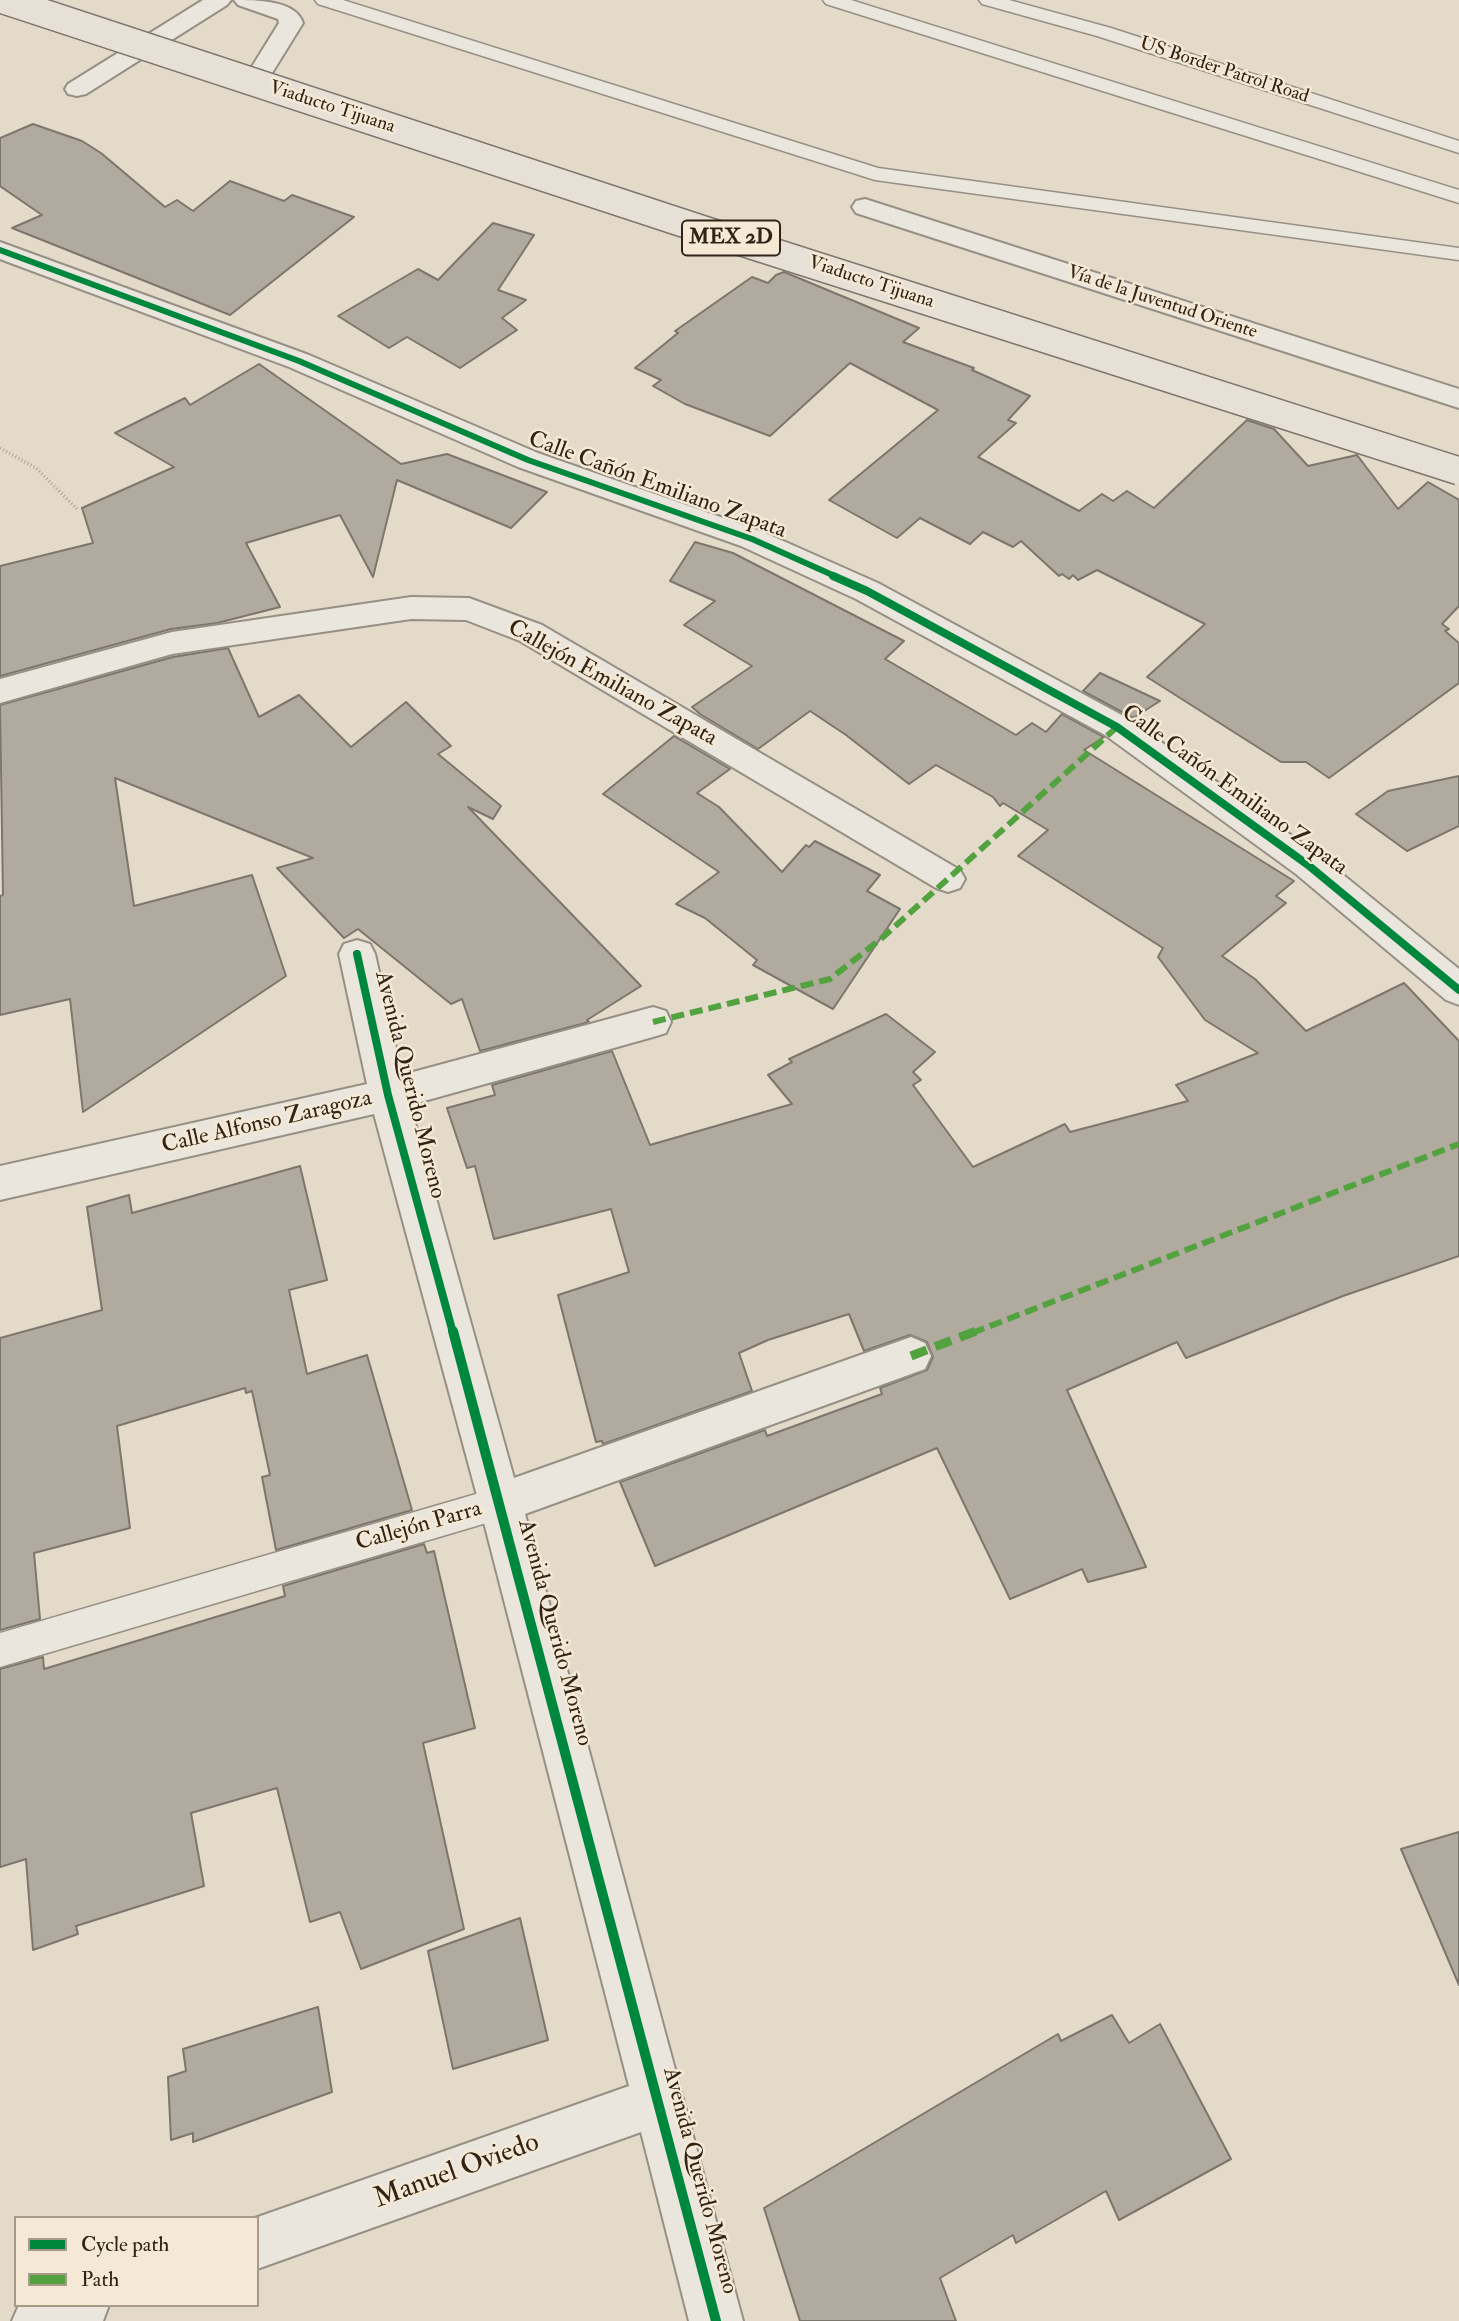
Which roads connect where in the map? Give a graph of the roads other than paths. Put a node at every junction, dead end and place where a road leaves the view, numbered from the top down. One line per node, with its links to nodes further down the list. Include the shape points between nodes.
1 (4, 0): 19 (highway, Viaducto Tijuana / MEX 2D, bridge)
2 (71, 0): 18 (highway, Viaducto Tijuana / MEX 2D)
3 (219, 0): 11 (street)
4 (246, 0): 10 (street, via 289,15 291,23)
5 (324, 0): 16 (lane, via 875,174)
6 (832, 0): 13 (lane)
7 (988, 0): 9 (lane, US Border Patrol Road)
8 (1087, 11): 9 (lane)
9 (1104, 32): 12 (lane, US Border Patrol Road)
10 (255, 81)
11 (77, 89)
12 (1459, 147)
13 (1459, 197)
14 (864, 207): 17 (street, Vía de la Juventud Oriente)
15 (0, 250): 23 (street, Calle Cañón Emiliano Zapata, via 299,361 528,460 752,539 867,591 1118,727 1308,865)
16 (1459, 254)
17 (1459, 399)
18 (1459, 446)
19 (1459, 471)
20 (0, 691): 21 (street, Callejón Emiliano Zapata, via 172,643 411,608 469,609 531,633)
21 (948, 879)
22 (357, 954): 25 (street, Avenida Querido Moreno)
23 (1459, 990)
24 (653, 1022): 25 (street, Calle Alfonso Zaragoza)
25 (388, 1095): 26 (street, Calle Alfonso Zaragoza); 28 (street, Avenida Querido Moreno)
26 (0, 1183)
27 (911, 1356): 28 (street, Callejón Parra)
28 (500, 1503): 29 (lane, Callejón Parra); 30 (street, Avenida Querido Moreno)
29 (0, 1650)
30 (657, 2101): 31 (street, Manuel Oviedo); 34 (street, Avenida Querido Moreno)
31 (259, 2242)
32 (78, 2307): 33 (street)
33 (39, 2321)
34 (716, 2321)

